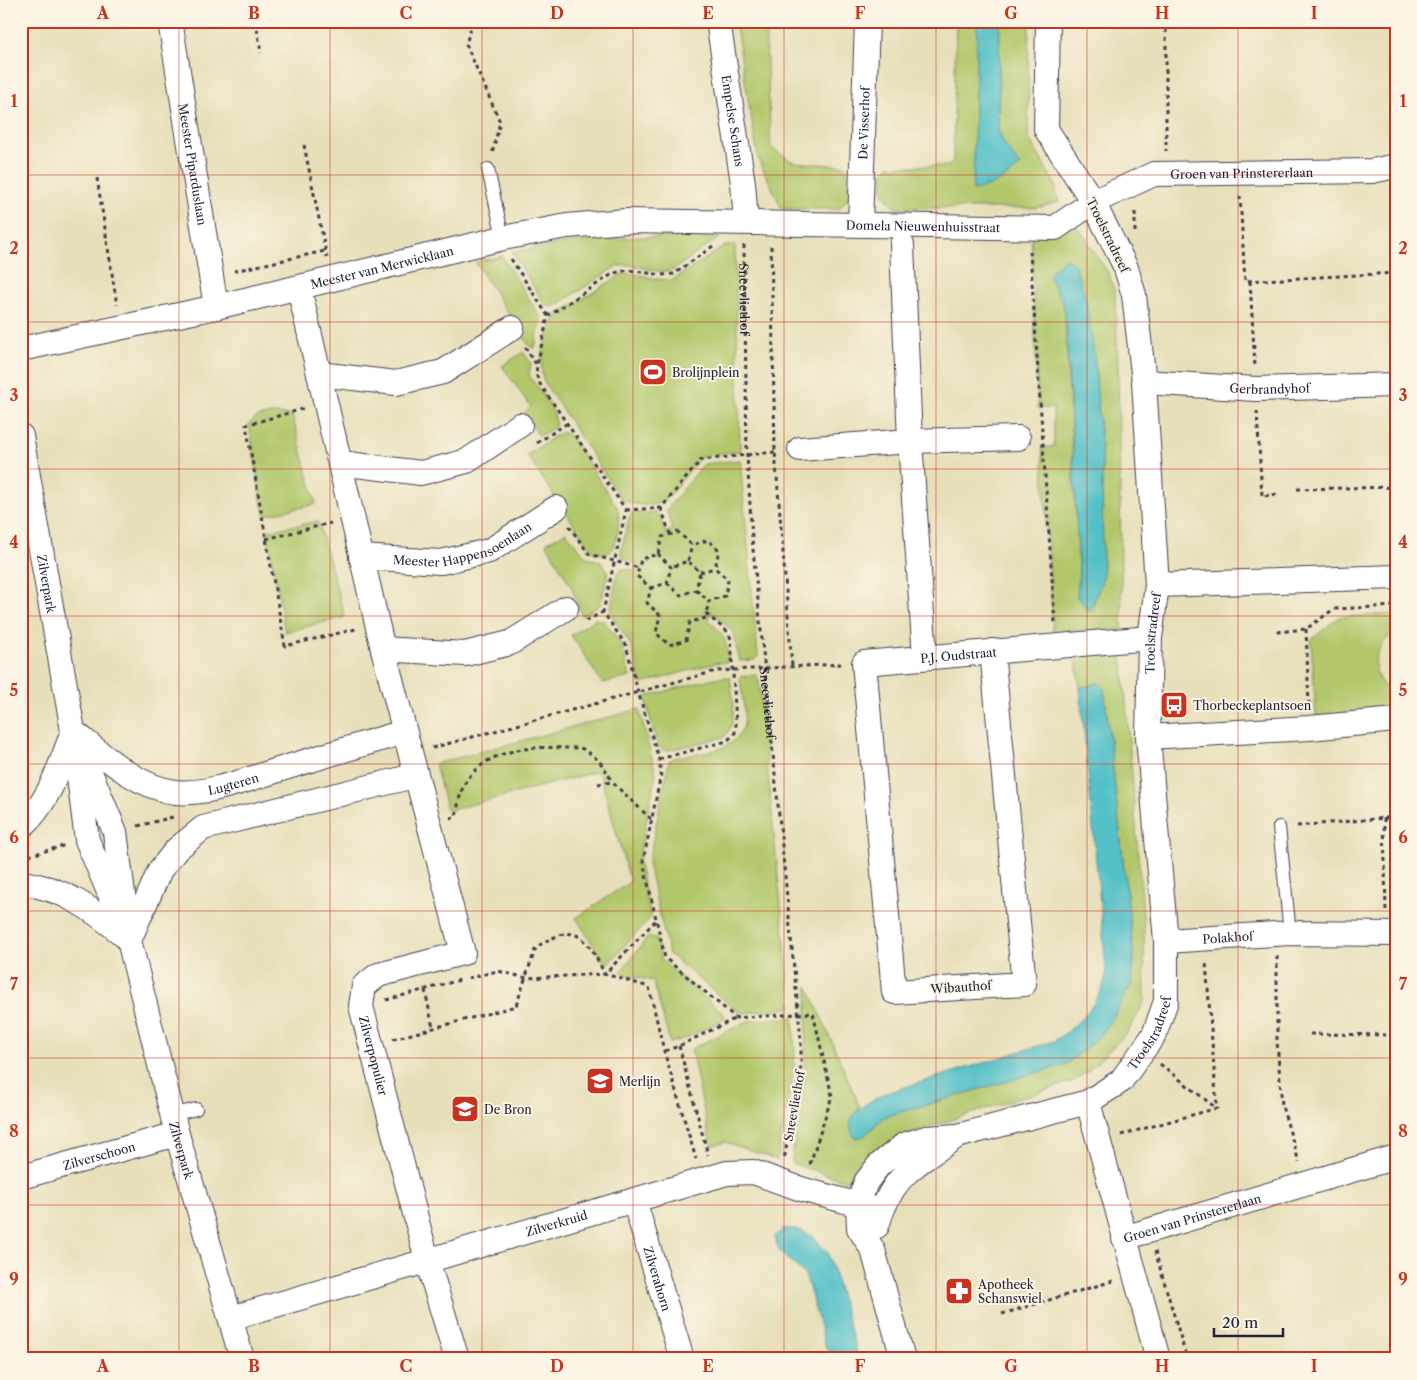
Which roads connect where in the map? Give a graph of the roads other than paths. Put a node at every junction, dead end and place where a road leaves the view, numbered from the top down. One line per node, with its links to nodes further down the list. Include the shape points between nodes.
1 (170, 21): 13 (street, Meester Piparduslaan)
2 (718, 21): 8 (street, Empelse Schans)
3 (867, 21): 9 (street, De Visserhof)
4 (1048, 21): 7 (street, Troelstradreef, via 1046,129)
5 (1396, 166): 7 (street, Groen van Prinstererlaan, via 1372,170 1154,174)
6 (488, 169): 10 (lane)
7 (1093, 202): 9 (street, Domela Nieuwenhuisstraat, via 1055,228); 17 (street, Troelstradreef, via 1126,268 1134,295)
8 (746, 222): 9 (street, Domela Nieuwenhuisstraat); 10 (street, Meester van Merwicklaan, via 625,221 567,226)
9 (860, 225)
10 (503, 238): 12 (street, Meester van Merwicklaan)
11 (902, 245): 22 (street)
12 (299, 288): 13 (street, Meester van Merwicklaan); 16 (street)
13 (216, 307): 15 (street, Meester van Merwicklaan)
14 (512, 328): 16 (street, via 443,372 396,383)
15 (21, 349)
16 (319, 374): 24 (street)
17 (1144, 382): 18 (street, Gerbrandyhof, via 1256,389); 28 (street, Troelstradreef)
18 (1396, 385)
19 (520, 425): 24 (street, via 466,461 421,473)
20 (21, 436): 36 (street, Zilverpark)
21 (1018, 438): 22 (street)
22 (910, 441): 23 (street); 33 (street)
23 (800, 449)
24 (340, 463): 26 (street)
25 (556, 508): 26 (street, Meester Happensoenlaan, via 489,551 441,562)
26 (362, 557): 31 (street)
27 (1396, 578): 28 (street)
28 (1157, 586): 30 (street, Troelstradreef)
29 (566, 608): 31 (street, via 510,643 465,654)
30 (1150, 638): 32 (street, P.J. Oudstraat); 38 (street, Troelstradreef)
31 (383, 650): 37 (street)
32 (992, 651): 33 (street, P.J. Oudstraat); 34 (street, Wibauthof, via 1024,984 894,992)
33 (925, 658): 34 (street, P.J. Oudstraat)
34 (864, 663)
35 (1396, 720): 38 (street)
36 (73, 731): 37 (street, Lugteren, via 140,780 175,792 203,791 234,783); 41 (street, via 59,769 33,817); 45 (street, Zilverpark, via 115,832)
37 (404, 732): 39 (street)
38 (1148, 737): 46 (street, Troelstradreef)
39 (414, 776): 45 (street, via 203,828 177,849 160,870); 58 (street, Zilverpopulier, via 463,953 378,975 364,986 361,1006)
40 (1278, 827): 43 (lane)
41 (21, 828)
42 (21, 883): 45 (street, via 64,894 102,916)
43 (1283, 934): 44 (street, Polakhof); 46 (street, Polakhof)
44 (1391, 934)
45 (129, 940): 49 (street, Zilverpark)
46 (1166, 941): 47 (street, Troelstradreef, via 1166,1001 1154,1035 1121,1081)
47 (1088, 1102): 50 (street, Troelstradreef); 56 (street, Groen van Prinstererlaan)
48 (196, 1109): 49 (lane)
49 (175, 1125): 52 (street, Zilverschoon); 59 (street, Zilverpark)
50 (957, 1136): 54 (street, Troelstradreef, via 926,1138 904,1145 879,1165 866,1182); 55 (street, Troelstradreef, via 916,1163 888,1195)
51 (1396, 1157): 56 (street, Groen van Prinstererlaan)
52 (21, 1177)
53 (634, 1200): 54 (street, Zilverkruid, via 727,1173 753,1172); 58 (street, Zilverkruid); 62 (street, Zilverahorn)
54 (858, 1204): 55 (street, Zilverkruid); 57 (street, Troelstradreef, via 859,1228)
55 (881, 1211): 57 (street, Troelstradreef)
56 (1124, 1238): 64 (street)
57 (873, 1250): 63 (street, Troelstradreef)
58 (427, 1260): 59 (street, Zilverkruid); 61 (street)
59 (231, 1318): 60 (street, Zilverpark)
60 (242, 1359)
61 (457, 1359)
62 (682, 1359)
63 (902, 1359)
64 (1158, 1359)

